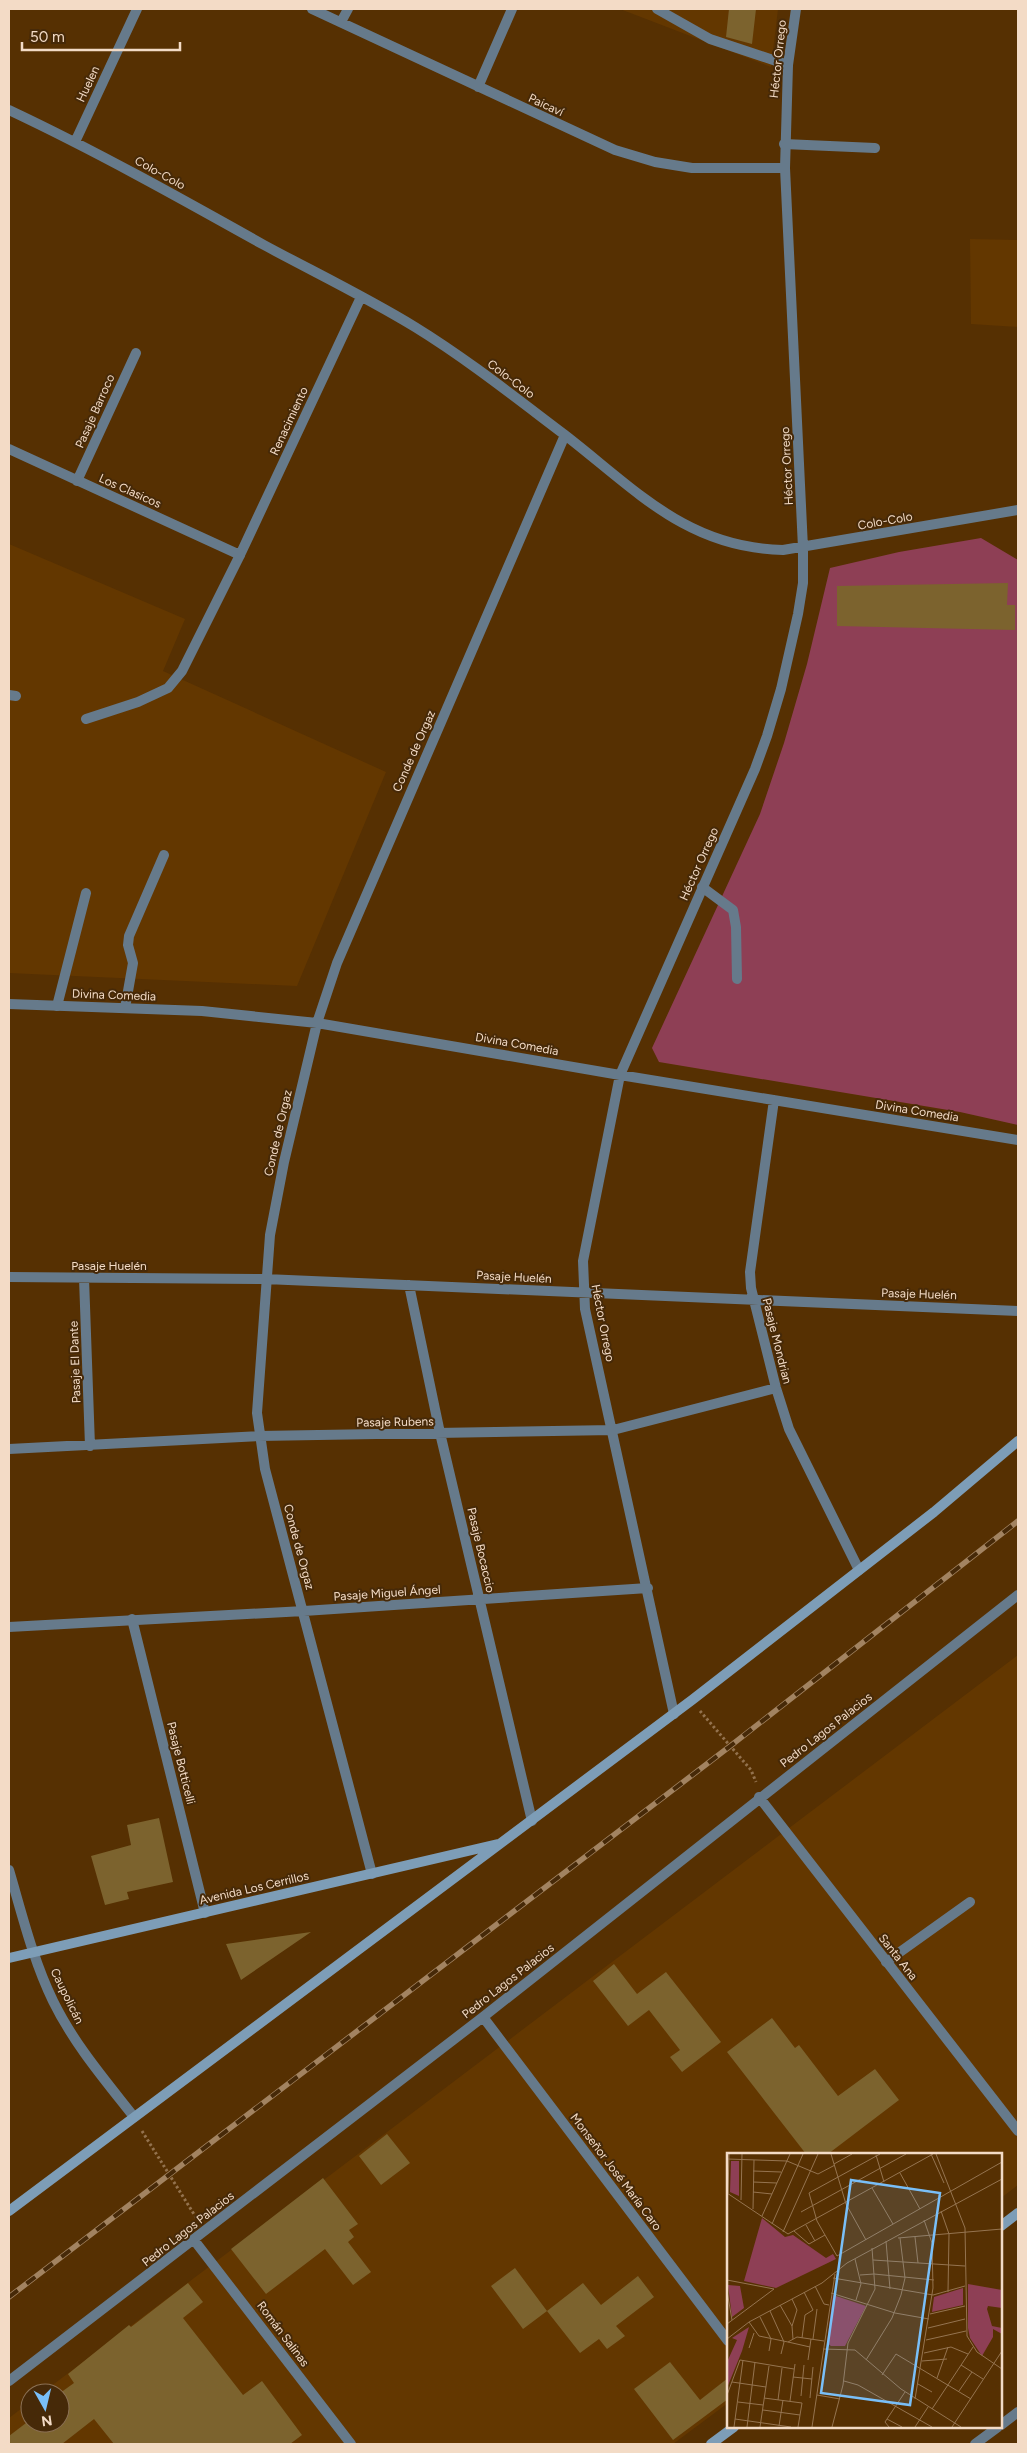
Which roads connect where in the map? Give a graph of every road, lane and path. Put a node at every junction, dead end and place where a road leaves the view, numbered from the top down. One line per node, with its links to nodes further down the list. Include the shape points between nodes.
1 (137, 9): 11 (street, Huelen)
2 (312, 9): 7 (street, Paicaví)
3 (348, 9): 7 (street)
4 (512, 9): 9 (street)
5 (657, 9): 8 (street, via 710,39)
6 (796, 9): 8 (street, Héctor Orrego)
7 (341, 22): 9 (street, Paicaví)
8 (788, 65): 12 (street, Héctor Orrego)
9 (478, 87): 14 (street, Paicaví, via 589,140 641,158 692,168)
10 (9, 110): 11 (street, Colo-Colo)
11 (75, 142): 15 (street, Colo-Colo)
12 (784, 144): 13 (street); 14 (street, Héctor Orrego)
13 (875, 148)
14 (785, 168): 21 (street, Héctor Orrego)
15 (361, 297): 17 (street, Colo-Colo, via 439,342); 22 (street, Renacimiento)
16 (136, 353): 19 (street, Pasaje Barroco)
17 (565, 435): 21 (street, Colo-Colo, via 654,506 687,526 721,540 755,548); 31 (street, Conde de Orgaz, via 350,928)
18 (9, 449): 19 (street, Los Clasicos)
19 (78, 481): 22 (street, Los Clasicos)
20 (1018, 510): 21 (street, Colo-Colo)
21 (803, 548): 25 (street, Héctor Orrego, via 801,598 774,713 755,769)
22 (240, 555): 23 (street, Renacimiento, via 182,671 168,688)
23 (86, 719)
24 (164, 855): 30 (street, via 129,936 132,963)
25 (702, 888): 27 (street, via 733,910); 32 (street, Héctor Orrego)
26 (86, 893): 29 (street)
27 (737, 979)
28 (9, 1004): 29 (street, Divina Comedia)
29 (57, 1006): 30 (street, Divina Comedia)
30 (125, 1008): 31 (street, Divina Comedia, via 236,1014)
31 (317, 1023): 32 (street, Divina Comedia); 37 (street, Conde de Orgaz, via 275,1204)
32 (620, 1075): 33 (street, Divina Comedia); 39 (street, Héctor Orrego, via 586,1245)
33 (774, 1100): 34 (street, Divina Comedia); 40 (street, Pasaje Mondrian, via 750,1272)
34 (1018, 1140)
35 (9, 1277): 36 (street, Pasaje Huelén)
36 (84, 1278): 37 (street, Pasaje Huelén); 47 (street, Pasaje El Dante)
37 (265, 1279): 38 (street, Pasaje Huelén); 45 (street, Conde de Orgaz, via 257,1413)
38 (410, 1284): 39 (street, Pasaje Huelén); 44 (street, Pasaje Bocaccio)
39 (583, 1293): 40 (street, Pasaje Huelén); 43 (street, Héctor Orrego)
40 (754, 1300): 41 (street, Pasaje Huelén); 42 (street, Pasaje Mondrian)
41 (1018, 1311)
42 (776, 1388): 43 (street, Pasaje Rubens); 49 (street, Pasaje Mondrian, via 798,1449)
43 (613, 1430): 44 (street, Pasaje Rubens); 50 (street, Héctor Orrego)
44 (440, 1434): 45 (street, Pasaje Rubens); 52 (street, Pasaje Bocaccio)
45 (259, 1436): 47 (street, Pasaje Rubens); 53 (street, Conde de Orgaz)
46 (1018, 1441): 49 (main road, via 990,1467)
47 (90, 1446): 48 (street, Pasaje Rubens)
48 (9, 1450)
49 (859, 1570): 56 (main road)
50 (648, 1588): 52 (street, Pasaje Miguel Ángel); 57 (street, Héctor Orrego)
51 (1018, 1595): 58 (street, Pedro Lagos Palacios)
52 (479, 1599): 53 (street, Pasaje Miguel Ángel); 59 (street, Pasaje Bocaccio)
53 (304, 1610): 54 (street, Pasaje Miguel Ángel); 62 (street, Conde de Orgaz)
54 (132, 1619): 55 (street, Pasaje Miguel Ángel); 64 (street, Pasaje Botticelli)
55 (9, 1627)
56 (692, 1700): 57 (main road); 58 (path, via 751,1770)
57 (674, 1714): 59 (main road)
58 (759, 1797): 67 (street, Santa Ana); 68 (street, Pedro Lagos Palacios)
59 (532, 1821): 60 (main road)
60 (504, 1842): 62 (main road, Avenida Los Cerrillos); 69 (main road)
61 (9, 1870): 65 (street, Caupolicán)
62 (372, 1874): 64 (main road, Avenida Los Cerrillos)
63 (970, 1902): 67 (street)
64 (205, 1913): 65 (main road, Avenida Los Cerrillos)
65 (33, 1952): 66 (main road, Avenida Los Cerrillos); 69 (street, Caupolicán, via 52,2000 72,2035)
66 (9, 1958)
67 (886, 1962): 70 (street, Santa Ana)
68 (483, 2017): 74 (street, Pedro Lagos Palacios); 76 (street, Monseñor José María Caro)
69 (134, 2117): 71 (main road); 74 (path)
70 (1018, 2131)
71 (9, 2211)
72 (1018, 2213): 73 (main road)
73 (1002, 2225)
74 (204, 2232): 75 (street, Pedro Lagos Palacios)
75 (194, 2240): 77 (street, Pedro Lagos Palacios); 82 (street, Román Salinas)
76 (727, 2341)
77 (9, 2381)
78 (1018, 2412): 79 (street)
79 (1002, 2424)
80 (733, 2428): 83 (main road)
81 (996, 2428): 84 (street)
82 (348, 2443)
83 (711, 2444)
84 (975, 2444)

